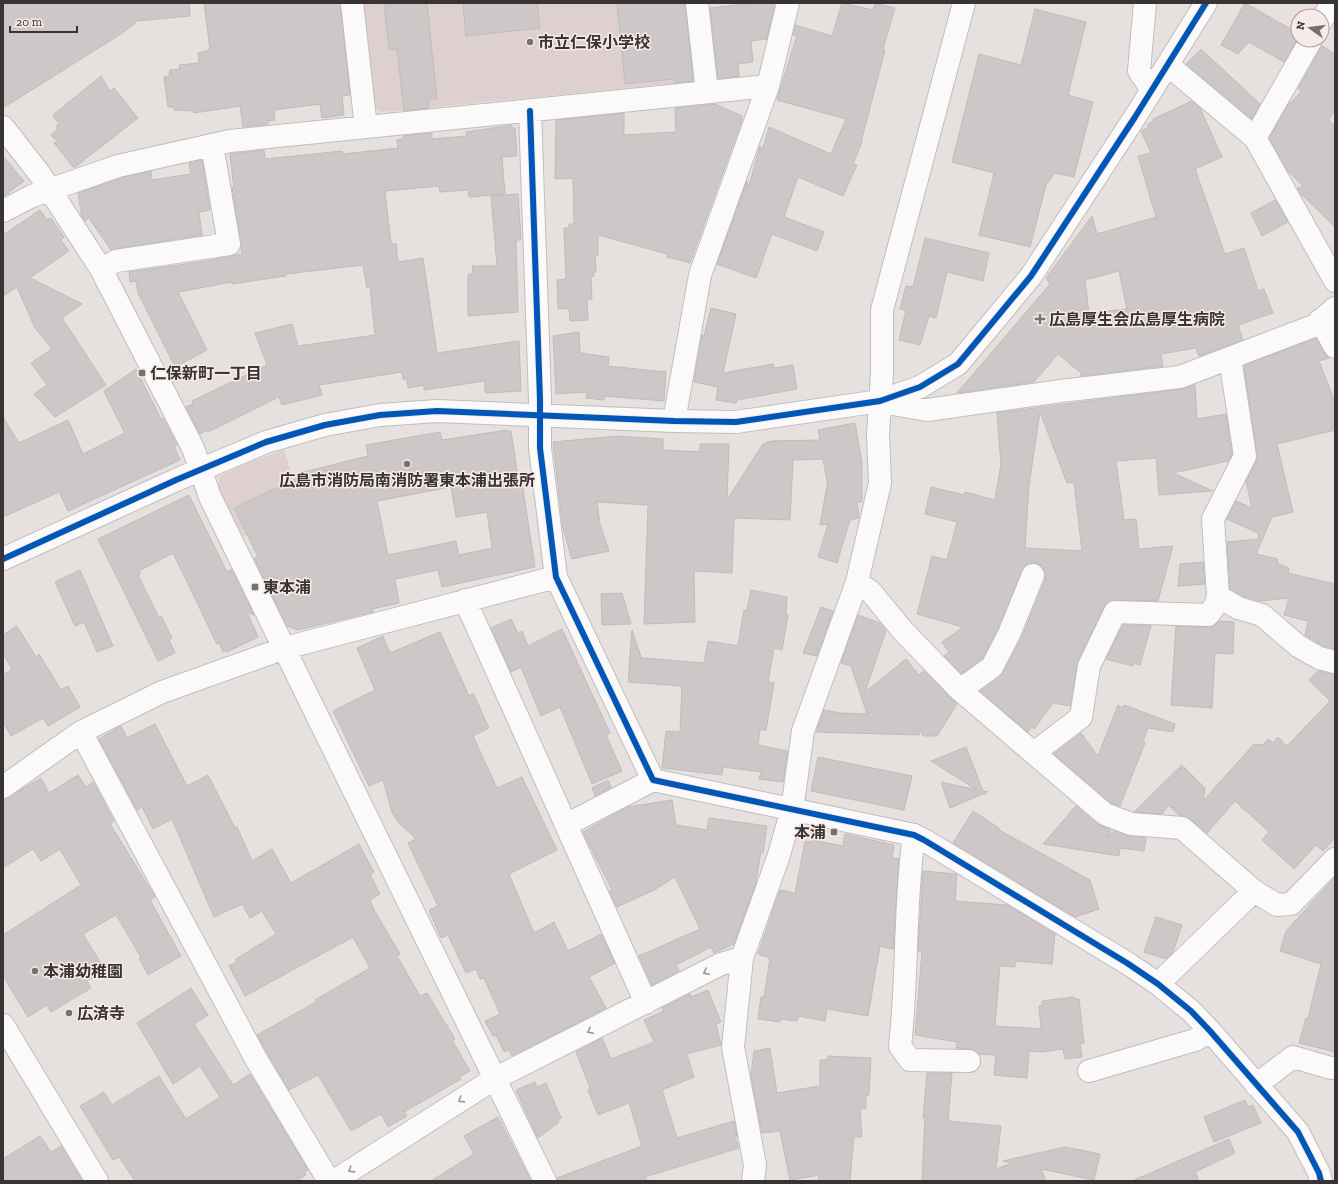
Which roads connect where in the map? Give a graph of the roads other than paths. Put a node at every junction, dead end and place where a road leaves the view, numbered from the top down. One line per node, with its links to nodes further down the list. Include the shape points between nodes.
1 (352, 3): 14 (street)
2 (697, 3): 11 (street)
3 (788, 3): 9 (street)
4 (964, 3): 24 (street, via 882,310)
5 (1145, 3): 10 (street, via 1139,71)
6 (1206, 3): 8 (street)
7 (1306, 48): 15 (street)
8 (1168, 65): 10 (street); 15 (street)
9 (768, 86): 11 (street); 26 (street, via 700,275)
10 (1152, 90): 24 (street, via 1031,276 958,364 920,387)
11 (707, 92): 12 (street)
12 (530, 111): 14 (street); 25 (street)
13 (3, 127): 17 (street)
14 (366, 127): 16 (street)
15 (1255, 138): 20 (street)
16 (212, 145): 17 (street, via 118,166); 19 (street, via 229,244 116,261)
17 (50, 190): 18 (street); 19 (street)
18 (3, 211)
19 (101, 269): 27 (street, via 193,448)
20 (1335, 281)
21 (1328, 314): 22 (street); 23 (street, via 1316,324)
22 (1335, 347)
23 (1230, 358): 24 (street, via 1180,377 927,410); 32 (street, via 1245,456 1213,519)
24 (880, 401): 26 (street, via 736,422); 31 (street, via 880,483)
25 (539, 414): 26 (street); 27 (street, via 437,411 380,415 325,425 266,442); 30 (street, via 540,448)
26 (674, 421)
27 (201, 470): 28 (street); 34 (street, via 210,497)
28 (3, 560)
29 (1033, 575): 36 (street, via 1010,634 992,667)
30 (556, 576): 33 (street); 39 (street)
31 (857, 582): 36 (street, via 871,592 902,631); 41 (street, via 803,731)
32 (1218, 596): 35 (street, via 1238,608 1262,615 1298,646 1319,658); 38 (street, via 1215,606 1208,615 1115,612 1089,666 1081,717)
33 (466, 600): 34 (street); 42 (street)
34 (285, 648): 37 (street, via 162,692); 54 (street)
35 (1335, 662)
36 (960, 690): 38 (street)
37 (80, 732): 40 (street); 57 (street, via 256,1059)
38 (1034, 753): 45 (street, via 1105,814 1131,824 1182,828)
39 (653, 780): 41 (street); 42 (street)
40 (3, 787)
41 (792, 810): 43 (street); 46 (street, via 778,858)
42 (566, 825): 48 (street)
43 (914, 835): 47 (street); 51 (street, via 909,869 905,1008 900,1046 910,1060)
44 (1335, 860): 45 (street, via 1291,904 1277,905)
45 (1254, 891): 47 (street)
46 (742, 958): 48 (street, one-way to 48, via 721,964); 60 (street, via 733,1047 755,1165)
47 (1158, 984): 50 (street)
48 (646, 1003): 54 (street, one-way to 54)
49 (3, 1025): 56 (street)
50 (1210, 1031): 53 (street, via 1195,1040); 55 (street)
51 (969, 1061)
52 (1331, 1068): 55 (street, via 1293,1057)
53 (1089, 1071)
54 (494, 1079): 58 (street, one-way to 58); 59 (street)
55 (1256, 1085): 61 (street, via 1298,1132)
56 (97, 1181)
57 (329, 1181)
58 (334, 1181)
59 (545, 1181)
60 (754, 1181)
61 (1321, 1181)

